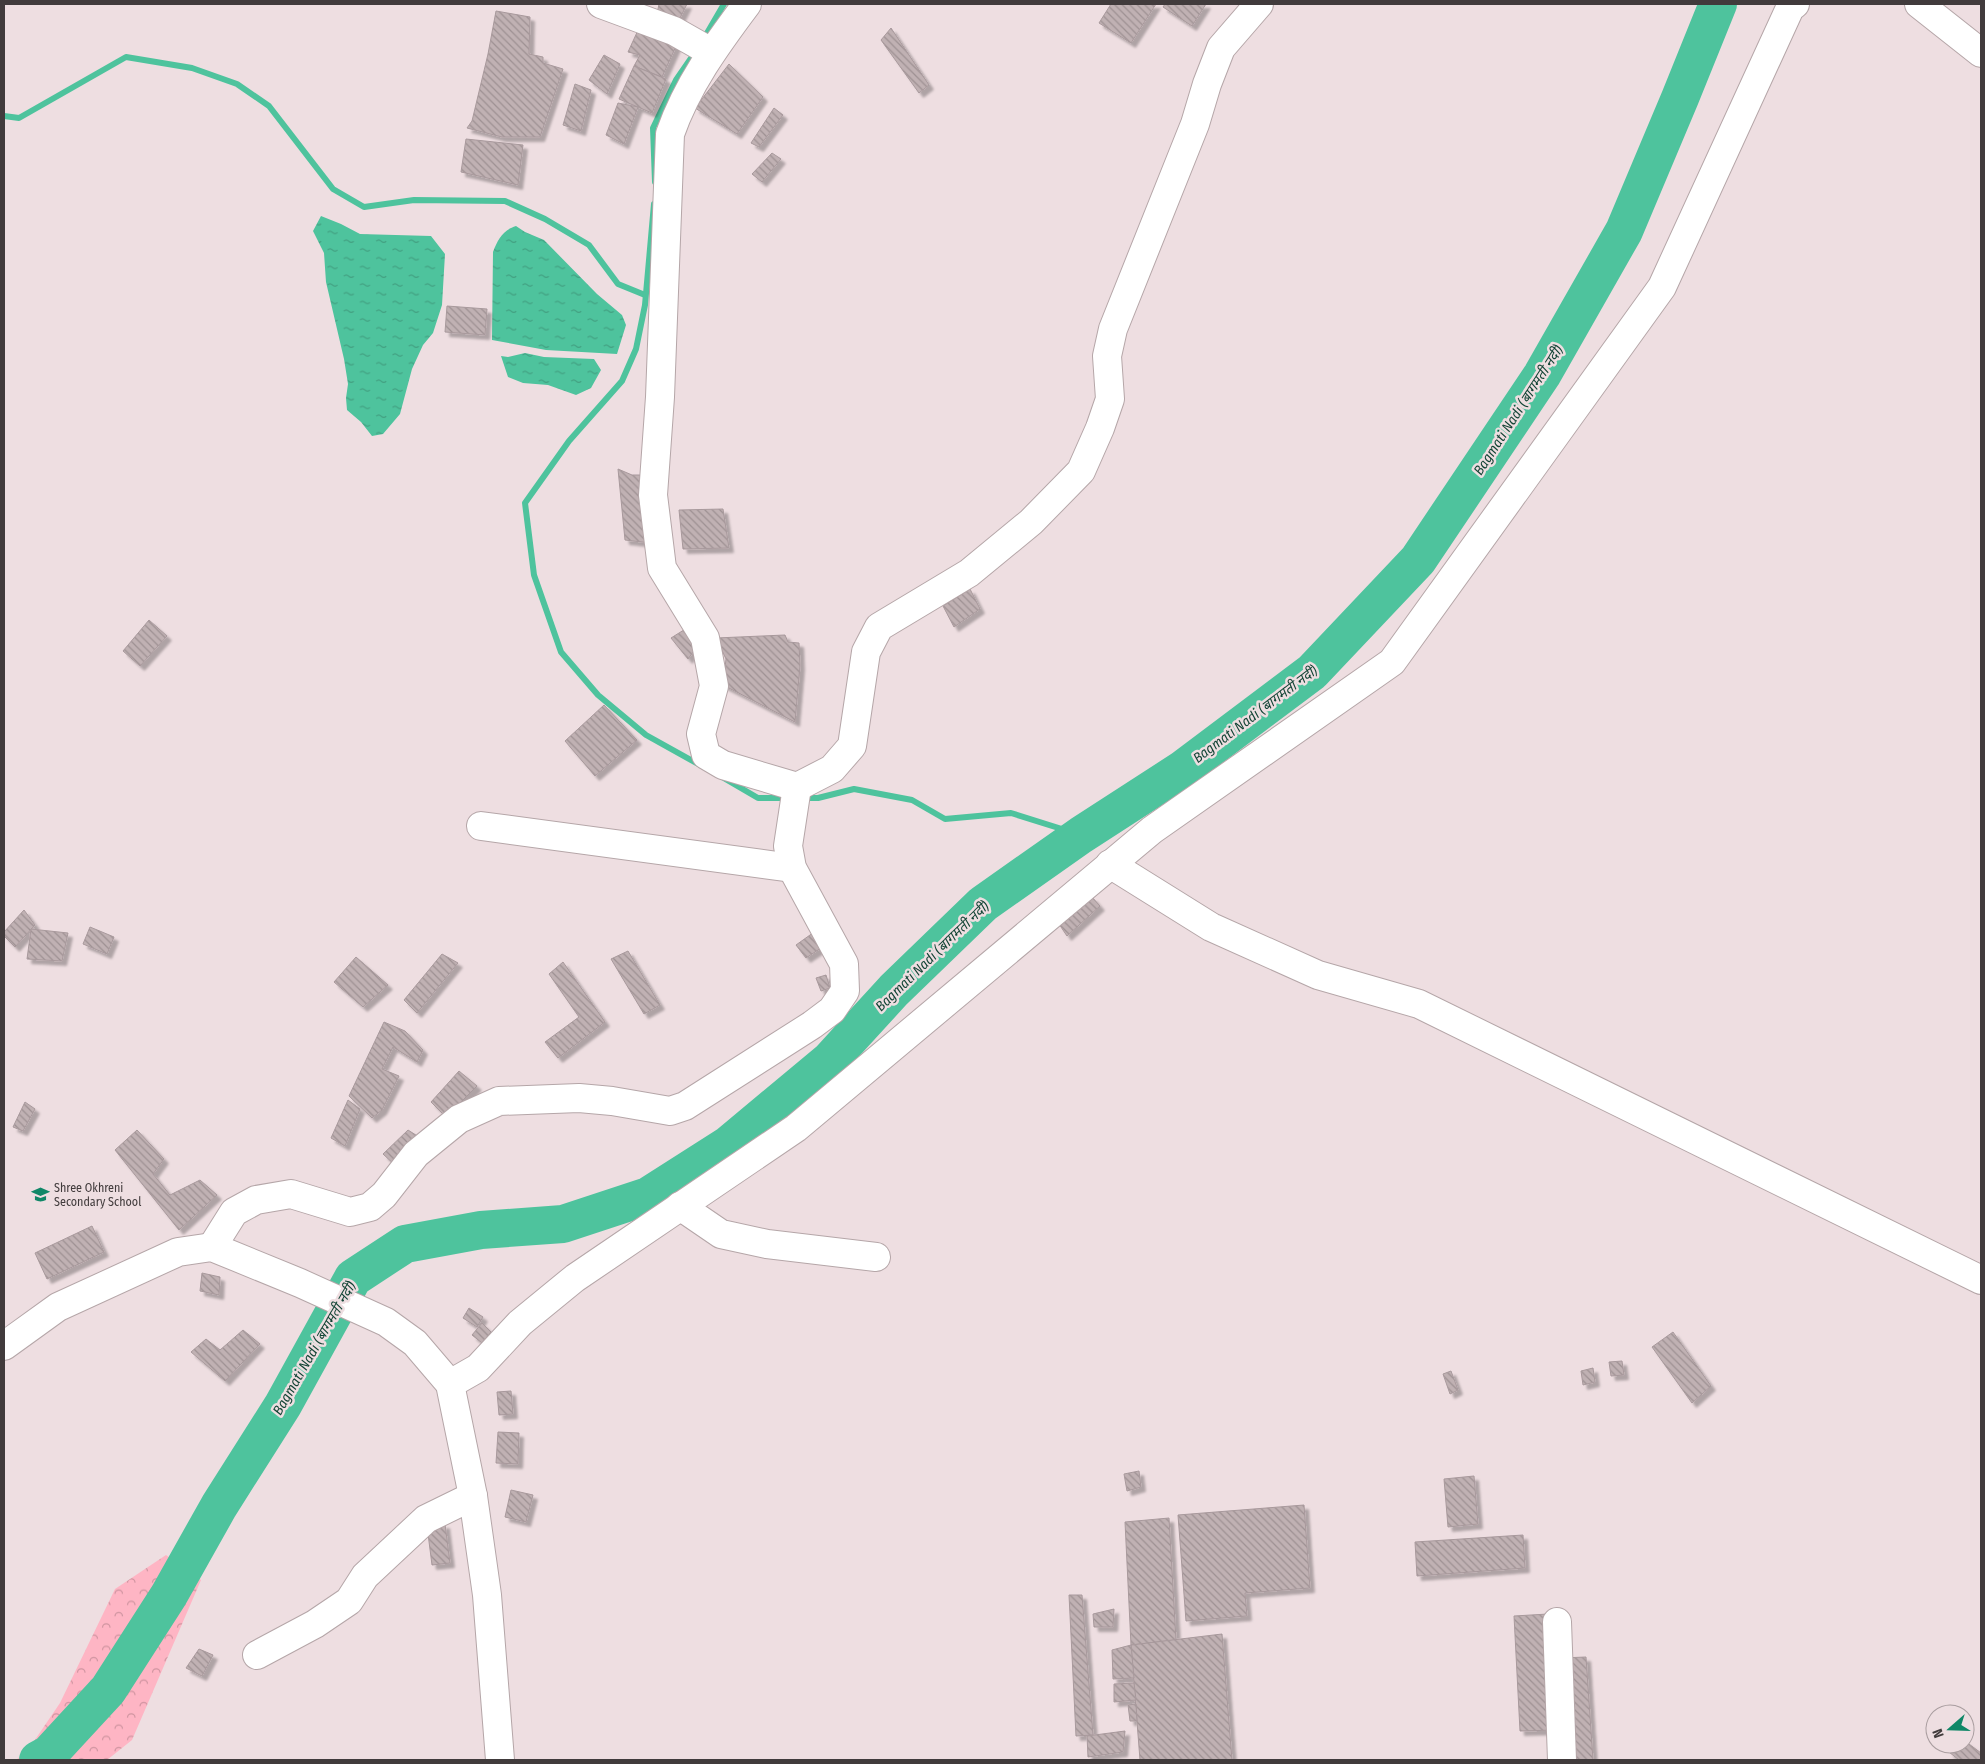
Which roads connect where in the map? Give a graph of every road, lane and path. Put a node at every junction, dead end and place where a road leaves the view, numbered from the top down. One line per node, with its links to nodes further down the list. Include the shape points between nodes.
1 (601, 4): 6 (street, via 674,31)
2 (747, 4): 6 (street)
3 (1258, 4): 8 (street, via 1221,48 1195,124 1113,329 1107,356 1110,399 1081,471 1032,522 969,573 879,627 866,652 852,746 832,769)
4 (1795, 4): 10 (street, via 1790,8 1662,287 1392,662 1152,830)
5 (1920, 4): 7 (street)
6 (711, 52): 8 (street, via 678,112 670,134 653,496 662,568 705,638 714,686 701,734 706,755 723,765)
7 (1981, 53)
8 (797, 787): 11 (street, via 788,846)
9 (481, 826): 11 (street)
10 (1110, 864): 12 (street, via 796,1128); 15 (street, via 1211,927 1318,975 1418,1004)
11 (792, 868): 13 (street, via 844,964 845,990 832,1010 812,1025 686,1106 670,1111 579,1098 499,1101 459,1119 416,1154 384,1195 370,1207 350,1212 291,1194 256,1200 234,1212)
12 (680, 1206): 14 (street, via 720,1234 767,1244); 17 (street, via 576,1278 520,1323 478,1368)
13 (212, 1247): 16 (street, via 178,1252 58,1307); 17 (street, via 386,1322 414,1343)
14 (876, 1257)
15 (1981, 1280)
16 (4, 1346)
17 (450, 1384): 18 (street)
18 (473, 1496): 20 (street, via 426,1519 365,1576 349,1601 315,1624); 21 (street, via 487,1595)
19 (1557, 1622): 22 (street)
20 (257, 1655)
21 (500, 1760)
22 (1562, 1760)

